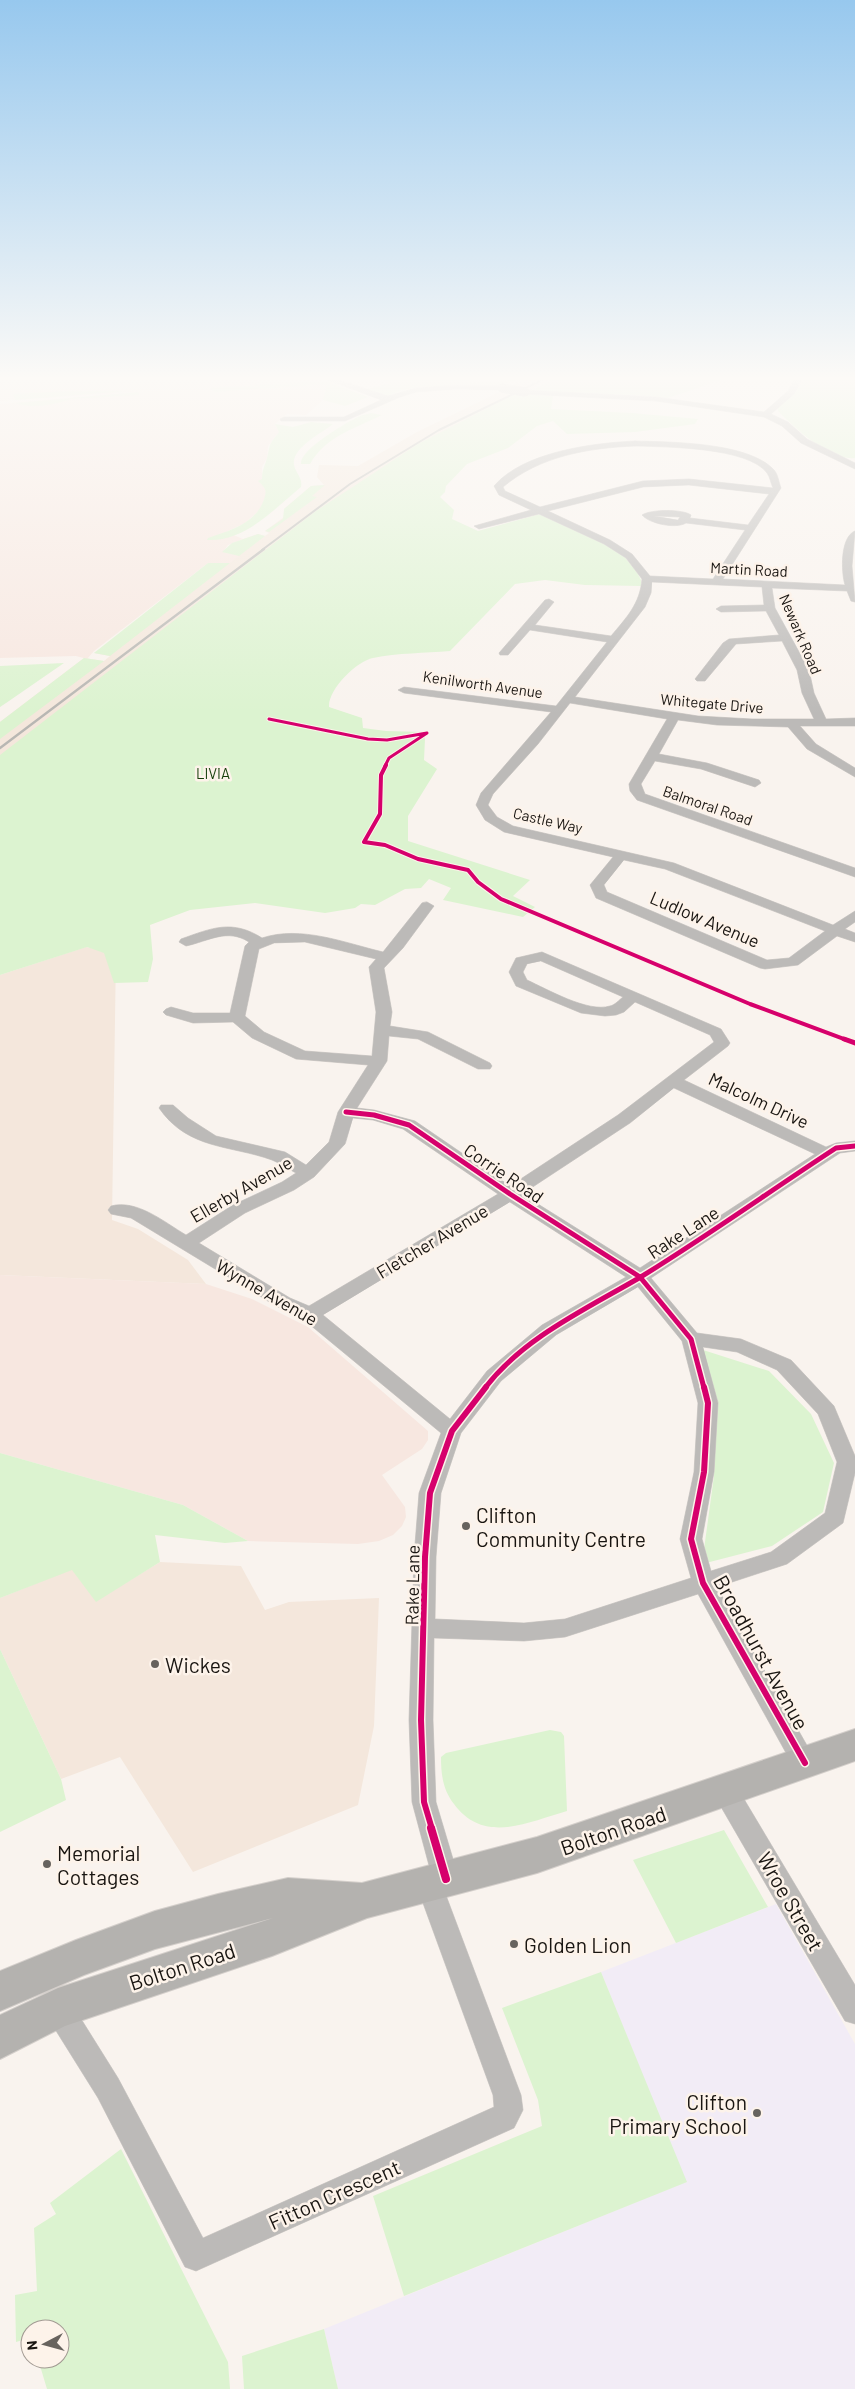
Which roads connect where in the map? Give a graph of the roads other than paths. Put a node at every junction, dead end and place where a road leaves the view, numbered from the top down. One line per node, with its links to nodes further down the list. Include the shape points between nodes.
1 (501, 491): 5 (street)
2 (614, 491): 5 (street)
3 (771, 491): 4 (street)
4 (775, 492): 8 (street)
5 (539, 510): 7 (street); 10 (street, via 629,556)
6 (684, 520): 8 (street)
7 (479, 526)
8 (751, 528): 11 (street)
9 (855, 534): 13 (street, via 846,567)
10 (647, 579): 11 (street, Martin Road); 20 (street, Castle Way, via 640,607)
11 (716, 582): 12 (street, Martin Road)
12 (767, 585): 13 (street, Martin Road); 16 (street, Newark Road)
13 (850, 588): 14 (street)
14 (855, 599)
15 (549, 602): 18 (street)
16 (770, 608): 17 (street); 19 (street, Newark Road)
17 (721, 609)
18 (528, 627): 20 (street); 21 (street)
19 (786, 638): 22 (street, via 733,642 727,645); 29 (street, Newark Road, via 803,670 808,693)
20 (615, 640): 24 (street, Castle Way)
21 (504, 653)
22 (701, 679)
23 (404, 690): 25 (street, Kenilworth Avenue)
24 (568, 699): 25 (street, Castle Way); 26 (street, Whitegate Drive)
25 (559, 710): 33 (street, Castle Way, via 486,793 483,809 494,822 509,829)
26 (676, 716): 28 (street, Whitegate Drive); 30 (street, Balmoral Road)
27 (855, 722): 29 (street, Whitegate Drive)
28 (792, 723): 29 (street, Whitegate Drive); 31 (street, via 808,746)
29 (822, 723)
30 (653, 757): 32 (street, via 702,766); 34 (street, Balmoral Road, via 635,784 636,791 645,800)
31 (855, 773)
32 (755, 783)
33 (622, 854): 37 (street, Castle Way, via 669,866); 37 (street, Ludlow Avenue, via 597,885 601,895 765,965 793,962)
34 (855, 873)
35 (427, 906): 41 (street, Ellerby Avenue)
36 (855, 915): 37 (street)
37 (836, 930): 38 (street, Castle Way)
38 (855, 938)
39 (186, 942): 40 (street, via 234,929)
40 (261, 943): 41 (street, via 273,938 305,938); 44 (street, via 252,946)
41 (386, 957): 45 (street, Ellerby Avenue, via 376,967 384,1012)
42 (634, 995): 42 (street, via 617,1010 580,1008 521,983 516,972 521,961 542,956); 48 (street, Fletcher Avenue, via 716,1032 722,1043)
43 (171, 1012): 44 (street, via 193,1018)
44 (237, 1017): 46 (street, via 258,1035 302,1056)
45 (382, 1030): 46 (street, Ellerby Avenue); 47 (street, via 422,1035)
46 (379, 1061): 50 (street, Ellerby Avenue)
47 (484, 1066)
48 (673, 1081): 52 (street, Malcolm Drive); 54 (street, Fletcher Avenue, via 624,1119)
49 (166, 1108): 53 (street, via 210,1140 279,1156)
50 (346, 1112): 53 (street, Ellerby Avenue, via 338,1144); 54 (street, Corrie Road, via 409,1124)
51 (855, 1146): 52 (street, Rake Lane, via 836,1148)
52 (828, 1154): 57 (street, Rake Lane)
53 (308, 1173): 56 (street, Ellerby Avenue, via 239,1209)
54 (510, 1194): 57 (street, Corrie Road); 58 (street, Fletcher Avenue)
55 (117, 1210): 56 (street, Wynne Avenue, via 136,1213)
56 (185, 1244): 58 (street, Wynne Avenue, via 283,1302)
57 (640, 1277): 59 (street, Broadhurst Avenue); 60 (street, Rake Lane, via 549,1330 494,1376)
58 (310, 1314): 60 (street, Wynne Avenue)
59 (691, 1339): 61 (street, Broadhurst Avenue, via 708,1403 704,1472 691,1539); 61 (street, Broadhurst Avenue, via 741,1346 784,1366 827,1411 847,1462 835,1516 779,1558)
60 (452, 1431): 62 (street, Rake Lane, via 430,1493 425,1557)
61 (703, 1583): 62 (street, Broadhurst Avenue, via 565,1628 524,1632); 64 (street, Broadhurst Avenue)
62 (425, 1628): 66 (street, Rake Lane, via 421,1720 424,1802)
63 (855, 1746): 64 (main road, Bolton Road)
64 (806, 1763): 65 (main road, Bolton Road)
65 (726, 1792): 66 (main road, Bolton Road, via 537,1855); 70 (street, Wroe Street)
66 (438, 1882): 67 (main road, Bolton Road); 69 (street, Fitton Crescent, via 508,2095 509,2110 504,2118 196,2256 108,2088)
67 (366, 1900): 68 (main road, Bolton Road, via 288,1896 218,1912 142,1935); 69 (main road, Bolton Road, via 272,1937)
68 (0, 1991)
69 (58, 2008): 71 (main road, Bolton Road)
70 (855, 2011)
71 (0, 2038)

